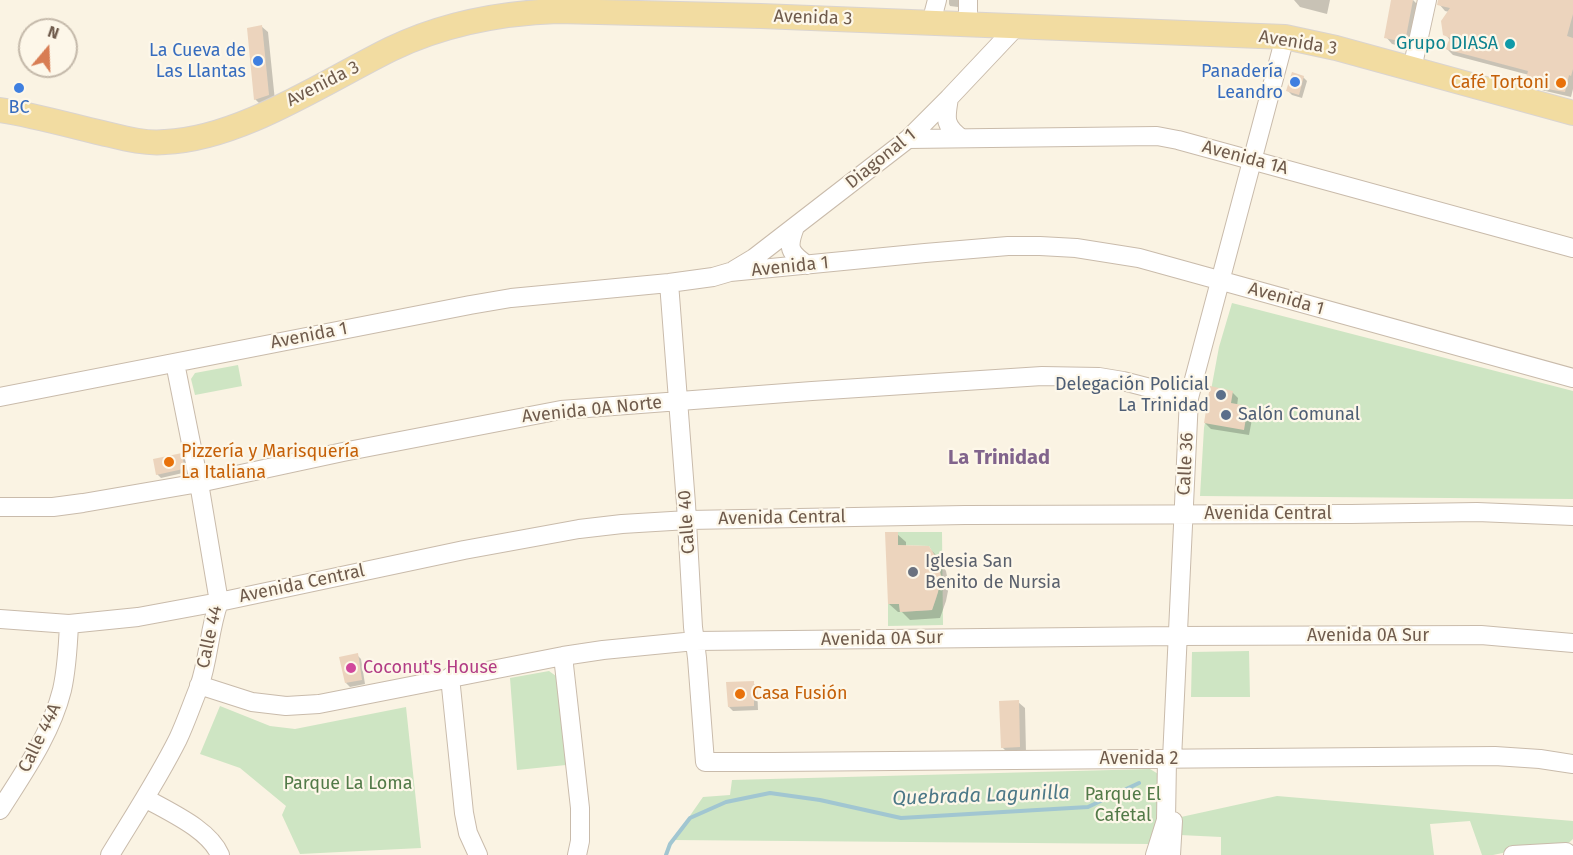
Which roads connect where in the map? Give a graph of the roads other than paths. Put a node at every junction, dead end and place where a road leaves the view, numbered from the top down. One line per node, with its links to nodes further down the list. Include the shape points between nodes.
1 (968, 0): 4 (street)
2 (1427, 0): 7 (street)
3 (934, 11): 4 (main road, Avenida 3); 9 (main road, Avenida 3, via 761,16 529,12 467,23 412,40 264,115 185,141 125,139)
4 (968, 24): 5 (main road, Avenida 3)
5 (1016, 27): 6 (main road, Avenida 3); 8 (street, Diagonal 1)
6 (1285, 38): 7 (main road, Avenida 3); 13 (street, Calle 36)
7 (1412, 69): 10 (main road, Avenida 3)
8 (950, 98): 11 (street, via 947,125); 12 (street, Diagonal 1)
9 (0, 110)
10 (1573, 113)
11 (961, 138): 12 (street, Avenida 1A); 13 (street, Avenida 1A, via 1157,136)
12 (908, 139): 14 (street, Diagonal 1)
13 (1253, 160): 15 (street, Avenida 1A); 18 (street, Calle 36)
14 (795, 227): 16 (street, via 791,249); 17 (street, Diagonal 1)
15 (1573, 249)
16 (807, 265): 17 (street, Avenida 1); 18 (street, Avenida 1, via 925,253 1057,246 1139,258)
17 (730, 272): 19 (street, Avenida 1)
18 (1220, 281): 21 (street, Avenida 1); 23 (street, Calle 36)
19 (669, 283): 20 (street, Avenida 1, via 470,305); 24 (street, Calle 40)
20 (175, 363): 22 (street, Avenida 1); 25 (street, Calle 44)
21 (1573, 378)
22 (0, 397)
23 (1190, 398): 24 (street, Avenida 0A Norte, via 1122,381 1077,376); 27 (street, Calle 36)
24 (679, 401): 25 (street, Avenida 0A Norte, via 534,414); 29 (street, Calle 40)
25 (199, 483): 26 (street, Avenida 0A Norte, via 53,507); 30 (street, Calle 44)
26 (0, 507)
27 (1183, 514): 28 (street, Avenida Central, via 1477,512); 29 (street, Avenida Central); 33 (street, Calle 36)
28 (1573, 516)
29 (688, 520): 30 (street, Avenida Central, via 579,529); 34 (street, Calle 40)
30 (219, 602): 32 (street, Avenida Central, via 138,617); 38 (street, Calle 44)
31 (0, 620): 32 (street, Avenida Central)
32 (69, 624): 43 (street, Calle 44A, via 66,669 53,719)
33 (1177, 636): 34 (street, Avenida 0A Sur); 35 (street, Avenida 0A Sur, via 1481,635); 39 (street, Calle 36)
34 (695, 641): 36 (street, Avenida 0A Sur); 40 (street, Calle 40)
35 (1573, 643)
36 (563, 656): 37 (street, Avenida 0A Sur); 48 (street, via 580,808)
37 (450, 677): 38 (street, Avenida 0A Sur, via 319,704 285,706 252,702); 47 (street, via 464,813)
38 (200, 685): 42 (street, Calle 44, via 178,738)
39 (1171, 759): 40 (street, Avenida 2); 41 (street, Avenida 2, via 1495,756); 49 (street, via 1166,820); 50 (street)
40 (705, 762)
41 (1573, 764)
42 (145, 798): 45 (street, Calle 44); 46 (street, via 202,832)
43 (0, 810)
44 (1568, 851): 51 (street)
45 (110, 855)
46 (220, 855)
47 (478, 855)
48 (577, 855)
49 (1155, 855)
50 (1171, 855)
51 (1513, 855)

